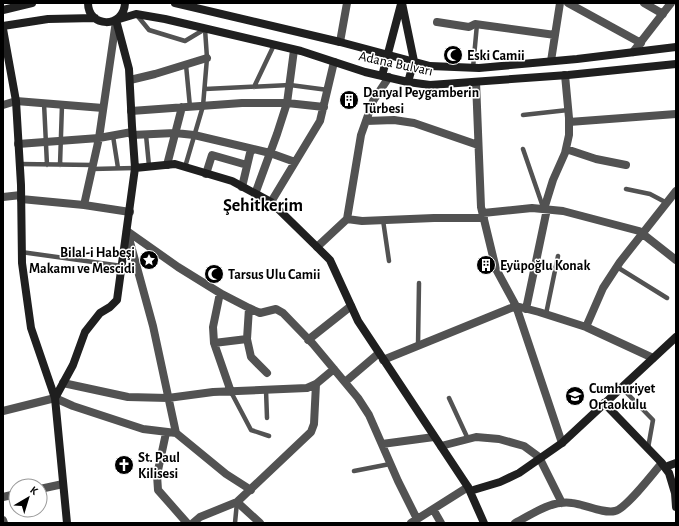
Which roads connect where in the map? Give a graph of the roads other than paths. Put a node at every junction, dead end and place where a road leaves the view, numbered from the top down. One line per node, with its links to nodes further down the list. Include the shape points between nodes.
1 (32, 3): 12 (street)
2 (88, 3): 15 (street)
3 (125, 3): 16 (street, via 121,16)
4 (175, 3): 11 (street, Adana Bulvarı)
5 (347, 3): 23 (street)
6 (402, 3): 29 (street); 31 (street)
7 (560, 3): 22 (street)
8 (568, 3): 24 (street)
9 (644, 3): 14 (street)
10 (671, 3): 14 (street)
11 (205, 7): 23 (street, Adana Bulvarı)
12 (3, 10)
13 (136, 14): 16 (street, Adana Bulvarı); 20 (street, Adana Bulvarı); 20 (lane, via 149,30 185,41)
14 (663, 14): 24 (street)
15 (95, 18): 16 (street, via 104,22); 19 (street, via 48,19)
16 (116, 20): 39 (street); 54 (street)
17 (437, 22): 18 (street, via 469,27)
18 (477, 24): 22 (street); 36 (lane)
19 (3, 26)
20 (206, 29): 25 (street, Adana Bulvarı); 30 (lane)
21 (3, 30): 46 (street)
22 (555, 35): 32 (street)
23 (340, 42): 29 (street, Adana Bulvarı)
24 (641, 43): 28 (street)
25 (274, 45): 27 (street, Adana Bulvarı); 43 (lane)
26 (676, 47): 28 (street, Adana Bulvarı)
27 (294, 50): 33 (street, Adana Bulvarı); 42 (street)
28 (633, 52): 32 (street, Adana Bulvarı)
29 (388, 54): 31 (street, Adana Bulvarı); 38 (street)
30 (207, 58): 35 (street); 44 (lane)
31 (414, 61): 36 (street, Adana Bulvarı, via 430,66); 40 (street)
32 (551, 61): 36 (street, Adana Bulvarı)
33 (334, 62): 38 (street, Adana Bulvarı); 45 (street)
34 (676, 64): 37 (street, Adana Bulvarı)
35 (186, 65): 39 (street); 52 (lane)
36 (473, 68)
37 (565, 75): 41 (street, Adana Bulvarı); 55 (street)
38 (386, 76): 40 (street, Adana Bulvarı); 59 (street, via 372,101)
39 (130, 80): 56 (street)
40 (408, 82): 41 (street, Adana Bulvarı, via 430,85)
41 (476, 82): 70 (street)
42 (290, 85): 43 (lane); 45 (lane); 48 (street)
43 (254, 87): 44 (lane)
44 (205, 89): 51 (lane)
45 (328, 90): 53 (street)
46 (16, 101): 47 (street); 49 (street); 69 (street)
47 (44, 103): 50 (street); 68 (lane)
48 (287, 103): 51 (street); 53 (street); 74 (street)
49 (3, 105)
50 (62, 105): 54 (street); 67 (lane)
51 (203, 106): 52 (street); 64 (lane)
52 (186, 107): 56 (street); 61 (street)
53 (324, 107): 75 (street, via 320,121)
54 (103, 108): 66 (street)
55 (568, 110): 58 (lane); 60 (street)
56 (131, 111): 62 (street)
57 (676, 114): 60 (street)
58 (522, 115)
59 (366, 121): 70 (street, via 394,120 414,123); 100 (street, via 361,135)
60 (569, 122): 73 (street)
61 (175, 133): 63 (street); 64 (street); 80 (street)
62 (132, 134): 63 (street); 65 (street); 86 (street)
63 (146, 135): 82 (lane)
64 (194, 135): 71 (street); 84 (lane)
65 (113, 136): 66 (street); 85 (lane)
66 (99, 138): 67 (street); 83 (street)
67 (61, 141): 68 (street); 79 (lane)
68 (46, 142): 69 (street); 77 (lane)
69 (18, 144): 76 (street)
70 (478, 145): 99 (street, via 481,206)
71 (251, 149): 74 (street); 81 (street)
72 (523, 149): 97 (lane)
73 (566, 149): 78 (street, via 596,159); 97 (street, via 553,180)
74 (270, 153): 75 (street); 91 (street)
75 (295, 162): 94 (street)
76 (20, 164): 77 (lane); 93 (street)
77 (47, 164): 79 (lane)
78 (626, 164)
79 (60, 165): 83 (lane)
80 (167, 165): 82 (street); 84 (street)
81 (247, 165): 87 (street, via 212,155); 88 (street)
82 (149, 166): 86 (street)
83 (93, 167): 85 (lane); 96 (street)
84 (185, 167): 87 (street)
85 (118, 168): 86 (lane)
86 (136, 168): 98 (street)
87 (206, 174): 88 (street)
88 (242, 187): 91 (street)
89 (626, 189): 95 (lane, via 650,194)
90 (676, 191): 95 (street)
91 (255, 194): 94 (street)
92 (3, 197): 93 (street)
93 (21, 197): 96 (street); 105 (street)
94 (271, 202): 104 (street)
95 (667, 203): 103 (street)
96 (84, 205): 98 (street)
97 (545, 209): 99 (street, via 532,208); 103 (street, via 563,211); 117 (street)
98 (130, 212): 102 (street)
99 (484, 216): 101 (street); 115 (street, via 496,269)
100 (347, 219): 101 (street); 104 (street)
101 (383, 220): 108 (lane)
102 (127, 231): 109 (street); 112 (street); 136 (street)
103 (642, 233): 107 (street); 110 (street)
104 (317, 247): 114 (street, via 330,260)
105 (21, 252): 109 (lane); 135 (street, via 31,328)
106 (558, 256): 118 (lane)
107 (676, 260)
108 (389, 261)
109 (122, 266): 130 (street, via 117,300 100,313 85,332 73,365)
110 (617, 267): 113 (lane); 119 (street, via 603,288)
111 (419, 283): 124 (lane)
112 (220, 293): 116 (street); 123 (street, via 213,327)
113 (667, 298)
114 (351, 306): 122 (street); 125 (street)
115 (516, 306): 117 (street); 124 (street); 146 (street)
116 (249, 308): 121 (street); 122 (street, via 260,313 276,309)
117 (526, 309): 118 (street)
118 (546, 314): 119 (street)
119 (586, 328): 126 (street)
120 (676, 337): 126 (street)
121 (247, 339): 123 (street); 128 (street, via 251,356)
122 (308, 340): 127 (street)
123 (214, 343): 134 (street)
124 (418, 346): 125 (street)
125 (381, 356): 129 (street); 144 (street)
126 (653, 358): 132 (street)
127 (334, 369): 129 (street); 131 (street)
128 (267, 373)
129 (345, 382): 147 (street, via 369,415)
130 (63, 383): 135 (street); 136 (street, via 128,397)
131 (316, 384): 133 (street, via 307,388); 158 (street, via 314,424 311,432)
132 (621, 387): 138 (street); 149 (lane, via 653,420)
133 (266, 390): 134 (street); 140 (lane)
134 (231, 392): 136 (street); 143 (lane, via 251,430)
135 (55, 398): 139 (street); 141 (street, via 143,429); 155 (street)
136 (168, 398): 142 (street)
137 (449, 398): 145 (lane)
138 (604, 403): 146 (street); 149 (street)
139 (3, 411)
140 (267, 418)
141 (166, 433): 142 (street); 167 (street, via 157,475 158,490)
142 (176, 434): 158 (street, via 226,474)
143 (269, 436)
144 (434, 437): 147 (street); 148 (street)
145 (468, 439): 148 (street); 150 (street, via 499,439 524,446)
146 (562, 443): 150 (street)
147 (382, 444): 151 (street)
148 (441, 446): 157 (street)
149 (648, 448): 153 (street)
150 (540, 457): 157 (street, via 519,473 500,482); 160 (street)
151 (390, 464): 154 (lane); 164 (street)
152 (676, 464): 153 (street)
153 (664, 465): 160 (street, via 625,506 615,511); 161 (street, via 670,473)
154 (354, 471)
155 (63, 484): 156 (street); 166 (street)
156 (48, 487)
157 (469, 489): 162 (street); 172 (street)
158 (251, 490): 159 (street)
159 (237, 502): 168 (street, via 200,517); 169 (lane); 170 (street)
160 (562, 503): 173 (street, via 552,504)
161 (676, 507)
162 (433, 509): 164 (street); 171 (street)
163 (3, 520): 165 (street)
164 (413, 522)
165 (4, 523)
166 (67, 523)
167 (187, 523)
168 (193, 523)
169 (235, 523)
170 (260, 523)
171 (441, 523)
172 (484, 523)
173 (515, 523)

